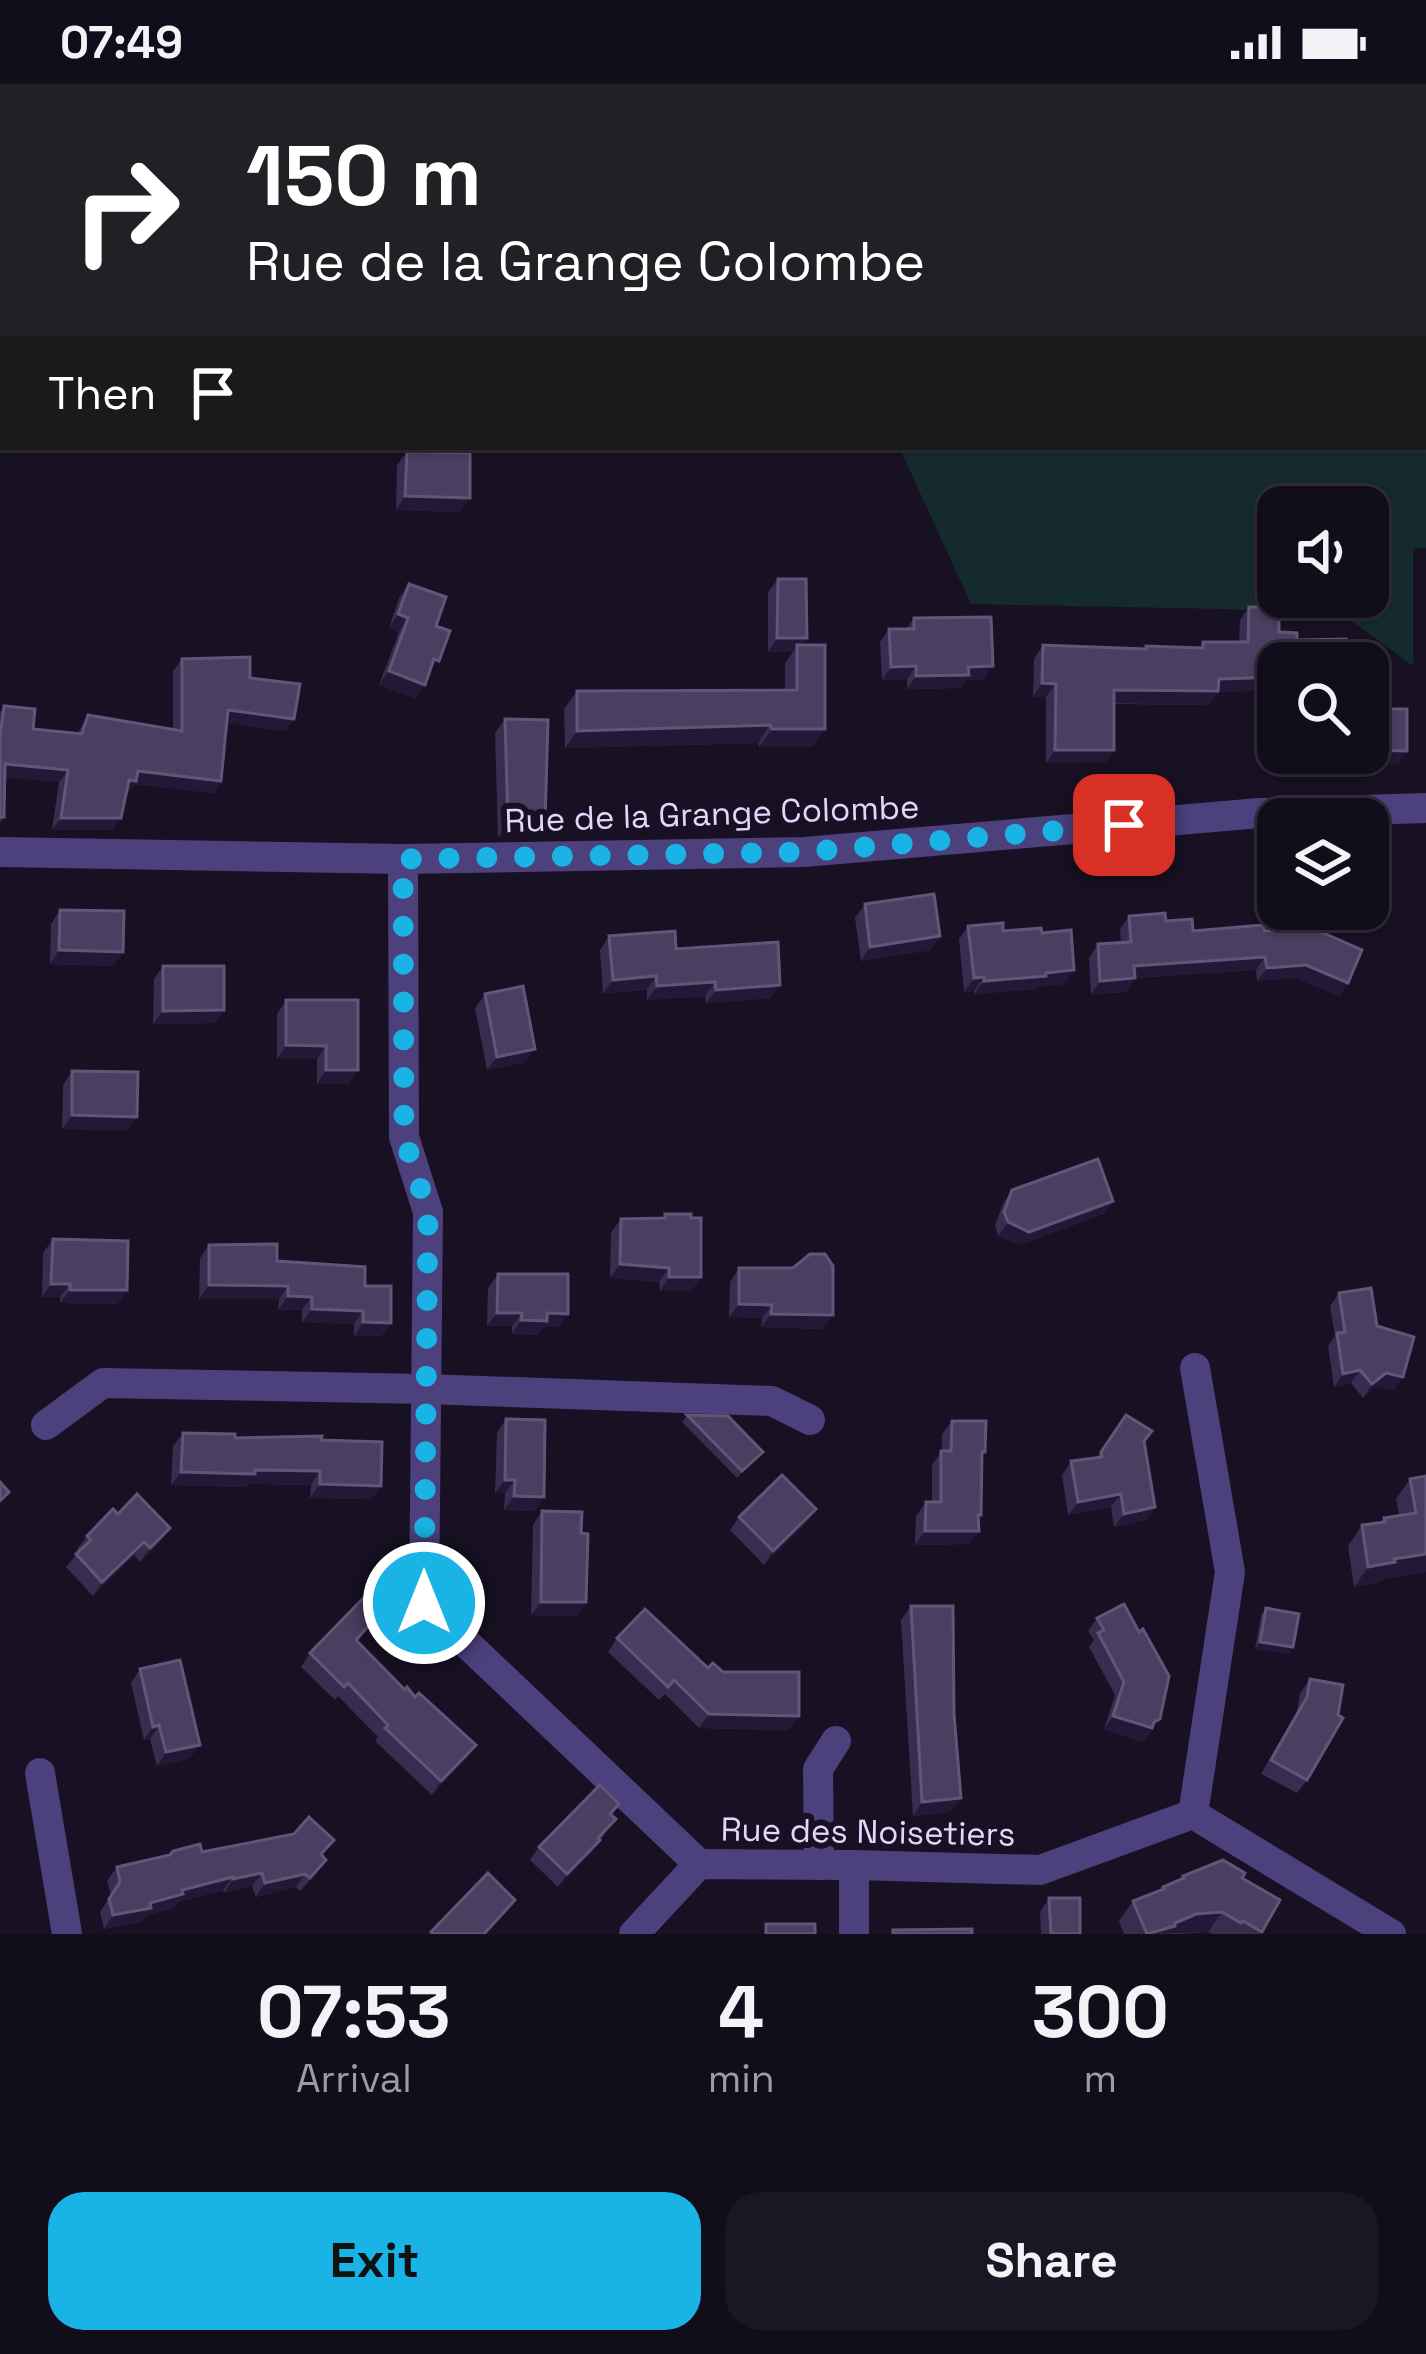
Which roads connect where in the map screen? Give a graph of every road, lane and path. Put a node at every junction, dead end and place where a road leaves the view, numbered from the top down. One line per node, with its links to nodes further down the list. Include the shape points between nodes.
1 (1426, 808): 3 (street, Rue de la Grange Colombe, via 1260,813 804,852)
2 (0, 852): 3 (street, Rue de la Grange Colombe)
3 (403, 859): 5 (street, via 404,1137 428,1212)
4 (1195, 1368): 10 (street, via 1230,1572)
5 (425, 1389): 6 (street, via 772,1402); 7 (street, via 103,1383); 11 (street, via 424,1603)
6 (810, 1420)
7 (46, 1426)
8 (836, 1741): 12 (street, via 818,1769)
9 (40, 1773): 14 (street)
10 (1192, 1814): 13 (street, Rue des Noisetiers, via 1040,1870); 17 (street)
11 (699, 1864): 12 (street, Rue des Noisetiers); 15 (street, Rue des Noisetiers)
12 (819, 1864): 13 (street, Rue des Noisetiers)
13 (854, 1864): 16 (street)
14 (67, 1934)
15 (634, 1934)
16 (854, 1934)
17 (1391, 1934)

